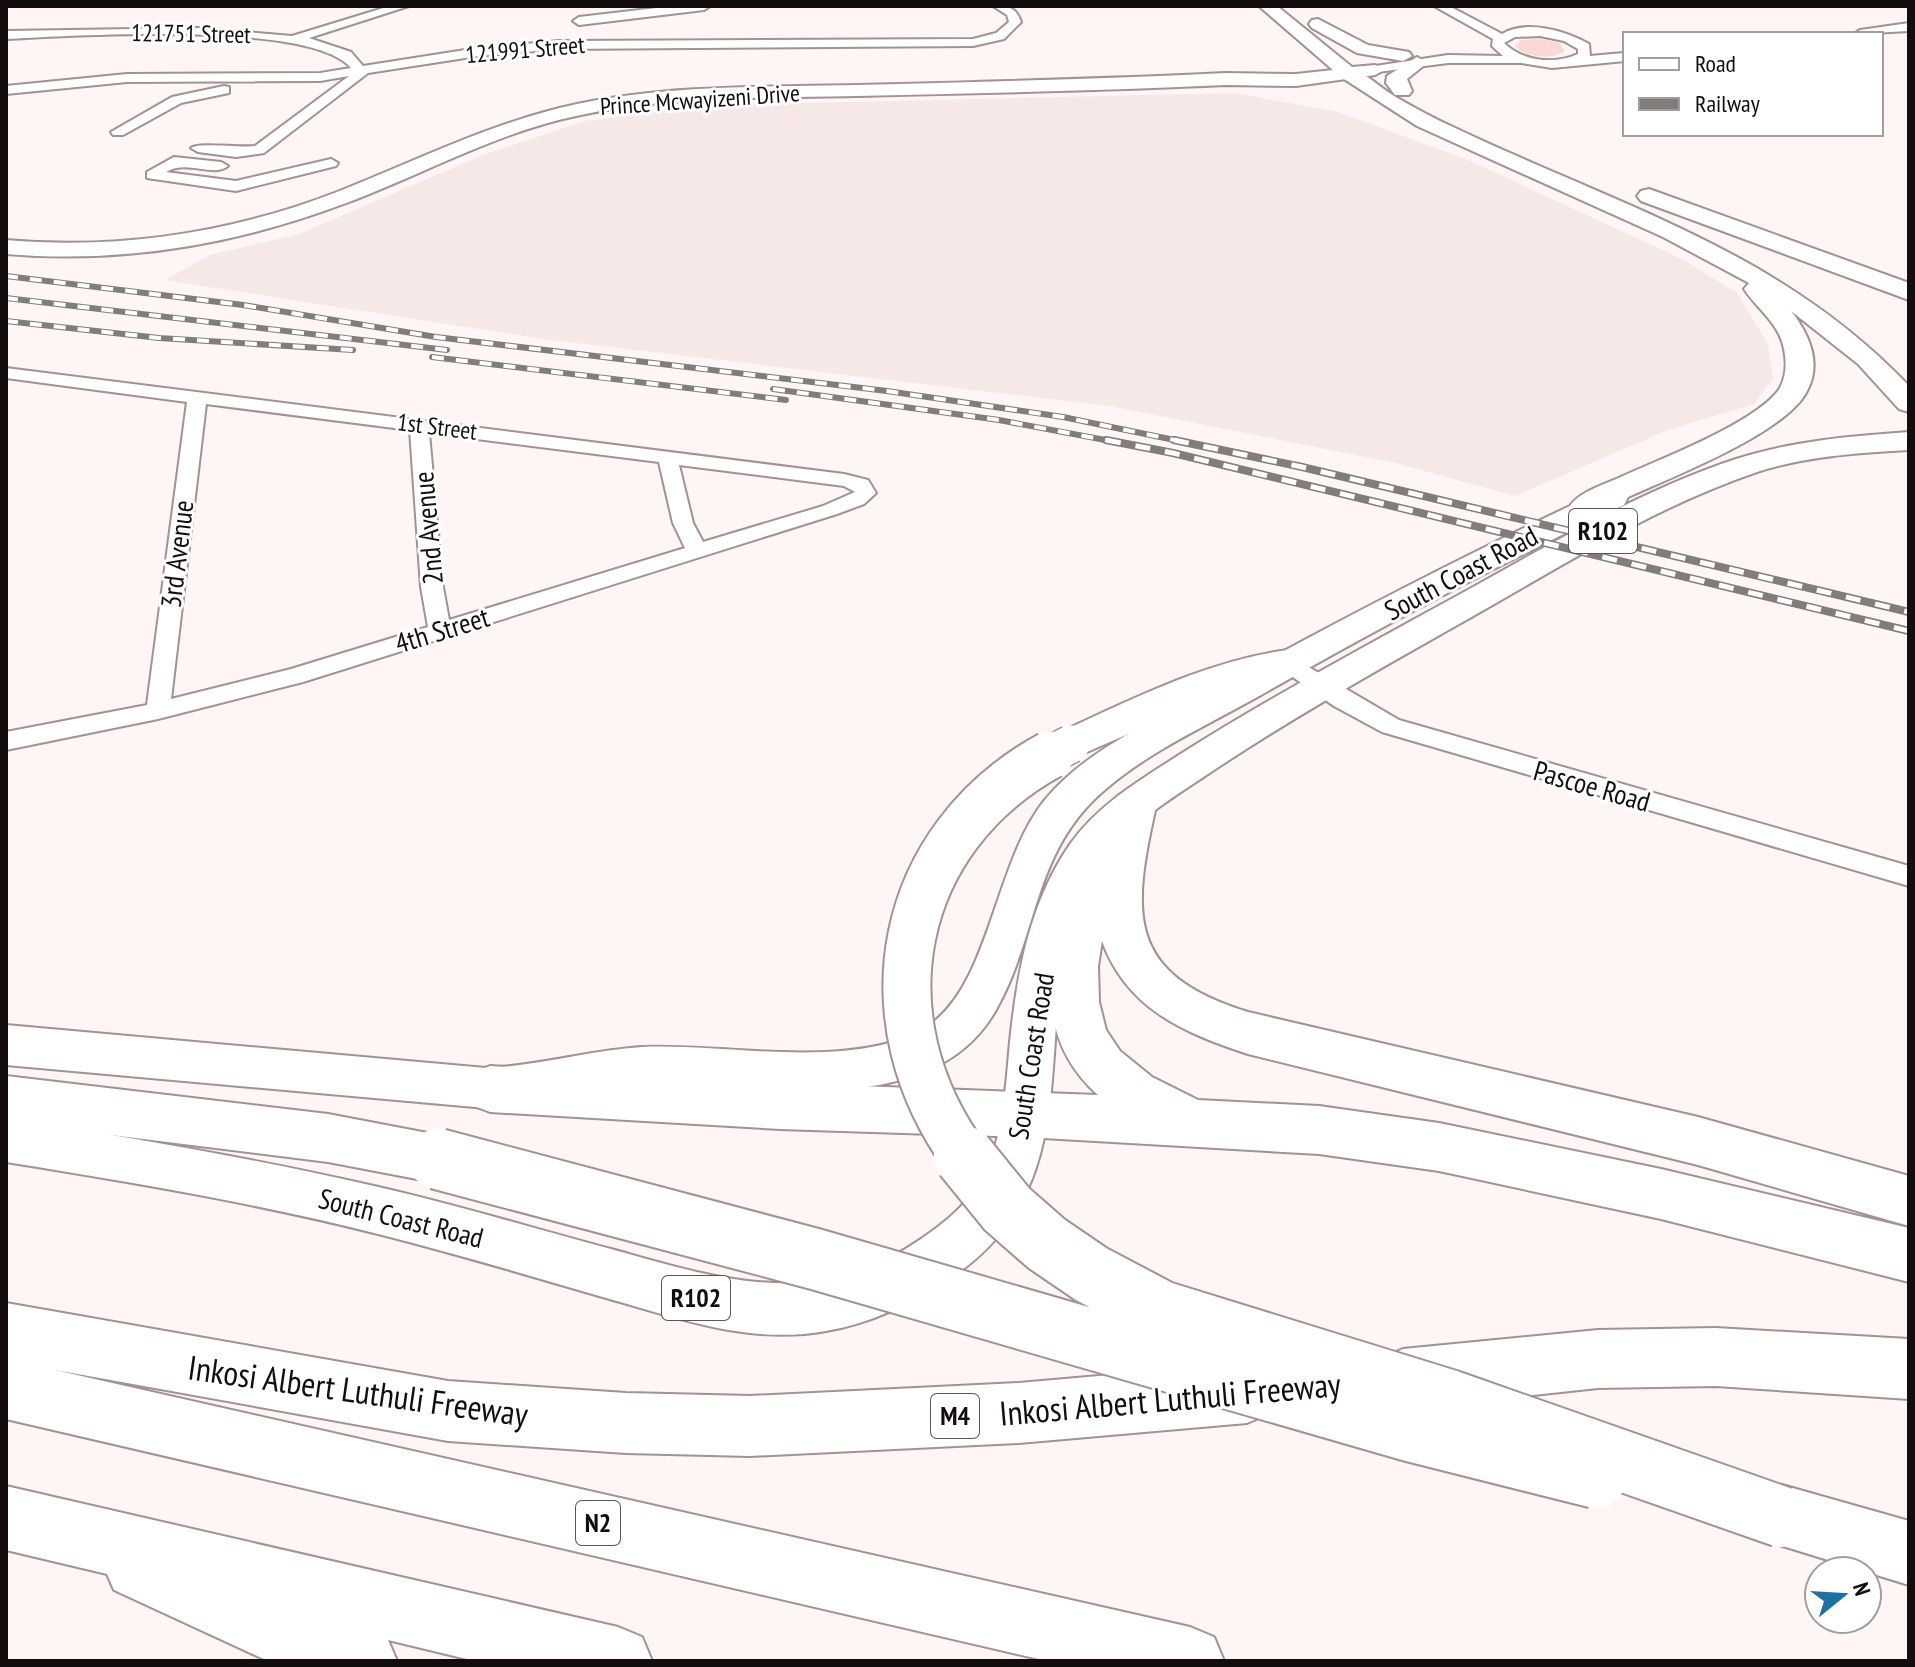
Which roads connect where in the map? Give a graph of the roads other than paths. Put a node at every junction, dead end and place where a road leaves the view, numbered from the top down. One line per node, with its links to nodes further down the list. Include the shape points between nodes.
1 (403, 6): 12 (street)
2 (704, 6): 7 (street)
3 (999, 6): 22 (street, 121991 Street, via 1012,13 1012,27 974,43 559,45 478,52)
4 (1267, 6): 21 (street)
5 (1461, 6): 9 (street)
6 (1442, 7): 13 (street); 14 (street, via 1465,28)
7 (579, 21)
8 (1909, 27): 10 (street)
9 (1521, 32): 13 (street); 15 (street, via 1559,35)
10 (1874, 32)
11 (6, 35): 12 (street, 121751 Street, via 208,32)
12 (294, 39): 22 (street, 121751 Street, via 344,52 356,59)
13 (1499, 40): 14 (street); 19 (street, via 1502,51)
14 (1455, 42): 18 (street)
15 (1584, 47): 16 (street); 20 (street, via 1584,56)
16 (1623, 57)
17 (1623, 57): 20 (street)
18 (1410, 60): 19 (street); 21 (street); 21 (street, via 1363,49 1313,19); 24 (main road, via 1397,76)
19 (1531, 61): 20 (street)
20 (1569, 62)
21 (1356, 67): 24 (main road); 31 (main road, via 1386,102); 33 (street, Prince Mcwayizeni Drive, via 1296,80 629,101 502,130 342,197 236,231 135,246)
22 (362, 73): 23 (street, 121991 Street, via 291,79 127,78); 27 (street)
23 (6, 90)
24 (1402, 91): 32 (main road, via 1462,126)
25 (276, 93): 28 (street, via 221,90 194,95 161,106)
26 (304, 95): 27 (street)
27 (331, 96): 30 (street)
28 (118, 132)
29 (198, 148): 30 (street)
30 (271, 151): 30 (street, via 331,163 233,186 152,175 174,161 241,167)
31 (1587, 196): 36 (main road, via 1714,252 1786,293); 43 (main road, via 1752,284 1788,325 1797,343 1799,368 1793,391 1767,416)
32 (1694, 212): 34 (main road); 36 (main road, via 1777,254 1827,293)
33 (6, 247)
34 (1909, 292)
35 (6, 373): 37 (street, 1st Street)
36 (1901, 386)
37 (197, 398): 38 (street, 1st Street); 47 (street, 3rd Avenue)
38 (419, 425): 41 (street, 1st Street); 45 (street, 2nd Avenue)
39 (1909, 426): 43 (main road, South Coast Road / R102, via 1844,428 1751,446 1663,475)
40 (1909, 441): 46 (main road, South Coast Road / R102, via 1801,452 1753,464 1659,500)
41 (668, 459): 42 (street, 1st Street, via 852,481); 44 (street, via 683,523)
42 (865, 489): 44 (street, 4th Street, via 850,503)
43 (1547, 528): 46 (main road, South Coast Road / R102)
44 (697, 551): 45 (street, 4th Street)
45 (440, 631): 47 (street, 4th Street)
46 (1304, 675): 49 (main road, South Coast Road / R102, via 1233,737); 50 (street, Pascoe Road, via 1368,716 1441,742); 52 (main road, South Coast Road / R102, via 1128,752 1091,778 1056,814 1027,861 977,1005 941,1042 872,1067 642,1067); 64 (highway, bridge, via 1254,668 1071,744 1028,768 976,809 951,839 914,914 906,993 917,1061 958,1147 991,1191 1045,1242 1095,1279 1161,1311 1449,1400)
47 (158, 711): 48 (street, 4th Street)
48 (6, 741)
49 (1122, 816): 54 (main road, South Coast Road / R102, via 1090,848 1061,901 1039,990); 55 (highway, via 1075,943 1071,977 1076,1016 1099,1062 1115,1078 1143,1100); 58 (highway, via 1118,888 1130,956 1166,998 1189,1013 1248,1033 1698,1141)
50 (1909, 876)
51 (6, 1045): 52 (main road, South Coast Road / R102)
52 (490, 1089): 54 (highway)
53 (6, 1099): 64 (highway, bridge, via 298,1134 438,1159 868,1274 1477,1448)
54 (1026, 1114): 55 (highway); 56 (main road, South Coast Road / R102, via 998,1195 979,1223 938,1258 861,1299 762,1312 377,1210 170,1166)
55 (1194, 1121): 57 (highway, via 1319,1130)
56 (6, 1140)
57 (1439, 1147): 59 (highway, via 1519,1145 1577,1152); 60 (highway)
58 (1909, 1201)
59 (1909, 1221)
60 (1909, 1255)
61 (6, 1332): 62 (highway, Inkosi Albert Luthuli Freeway / M4, via 448,1411 750,1426 1019,1413 1598,1359 1716,1357)
62 (1909, 1369)
63 (6, 1389): 69 (highway, N2)
64 (1782, 1517): 66 (highway)
65 (35, 1525): 67 (highway, via 227,1611); 68 (highway)
66 (1909, 1553)
67 (363, 1661)
68 (618, 1661)
69 (1190, 1661)

